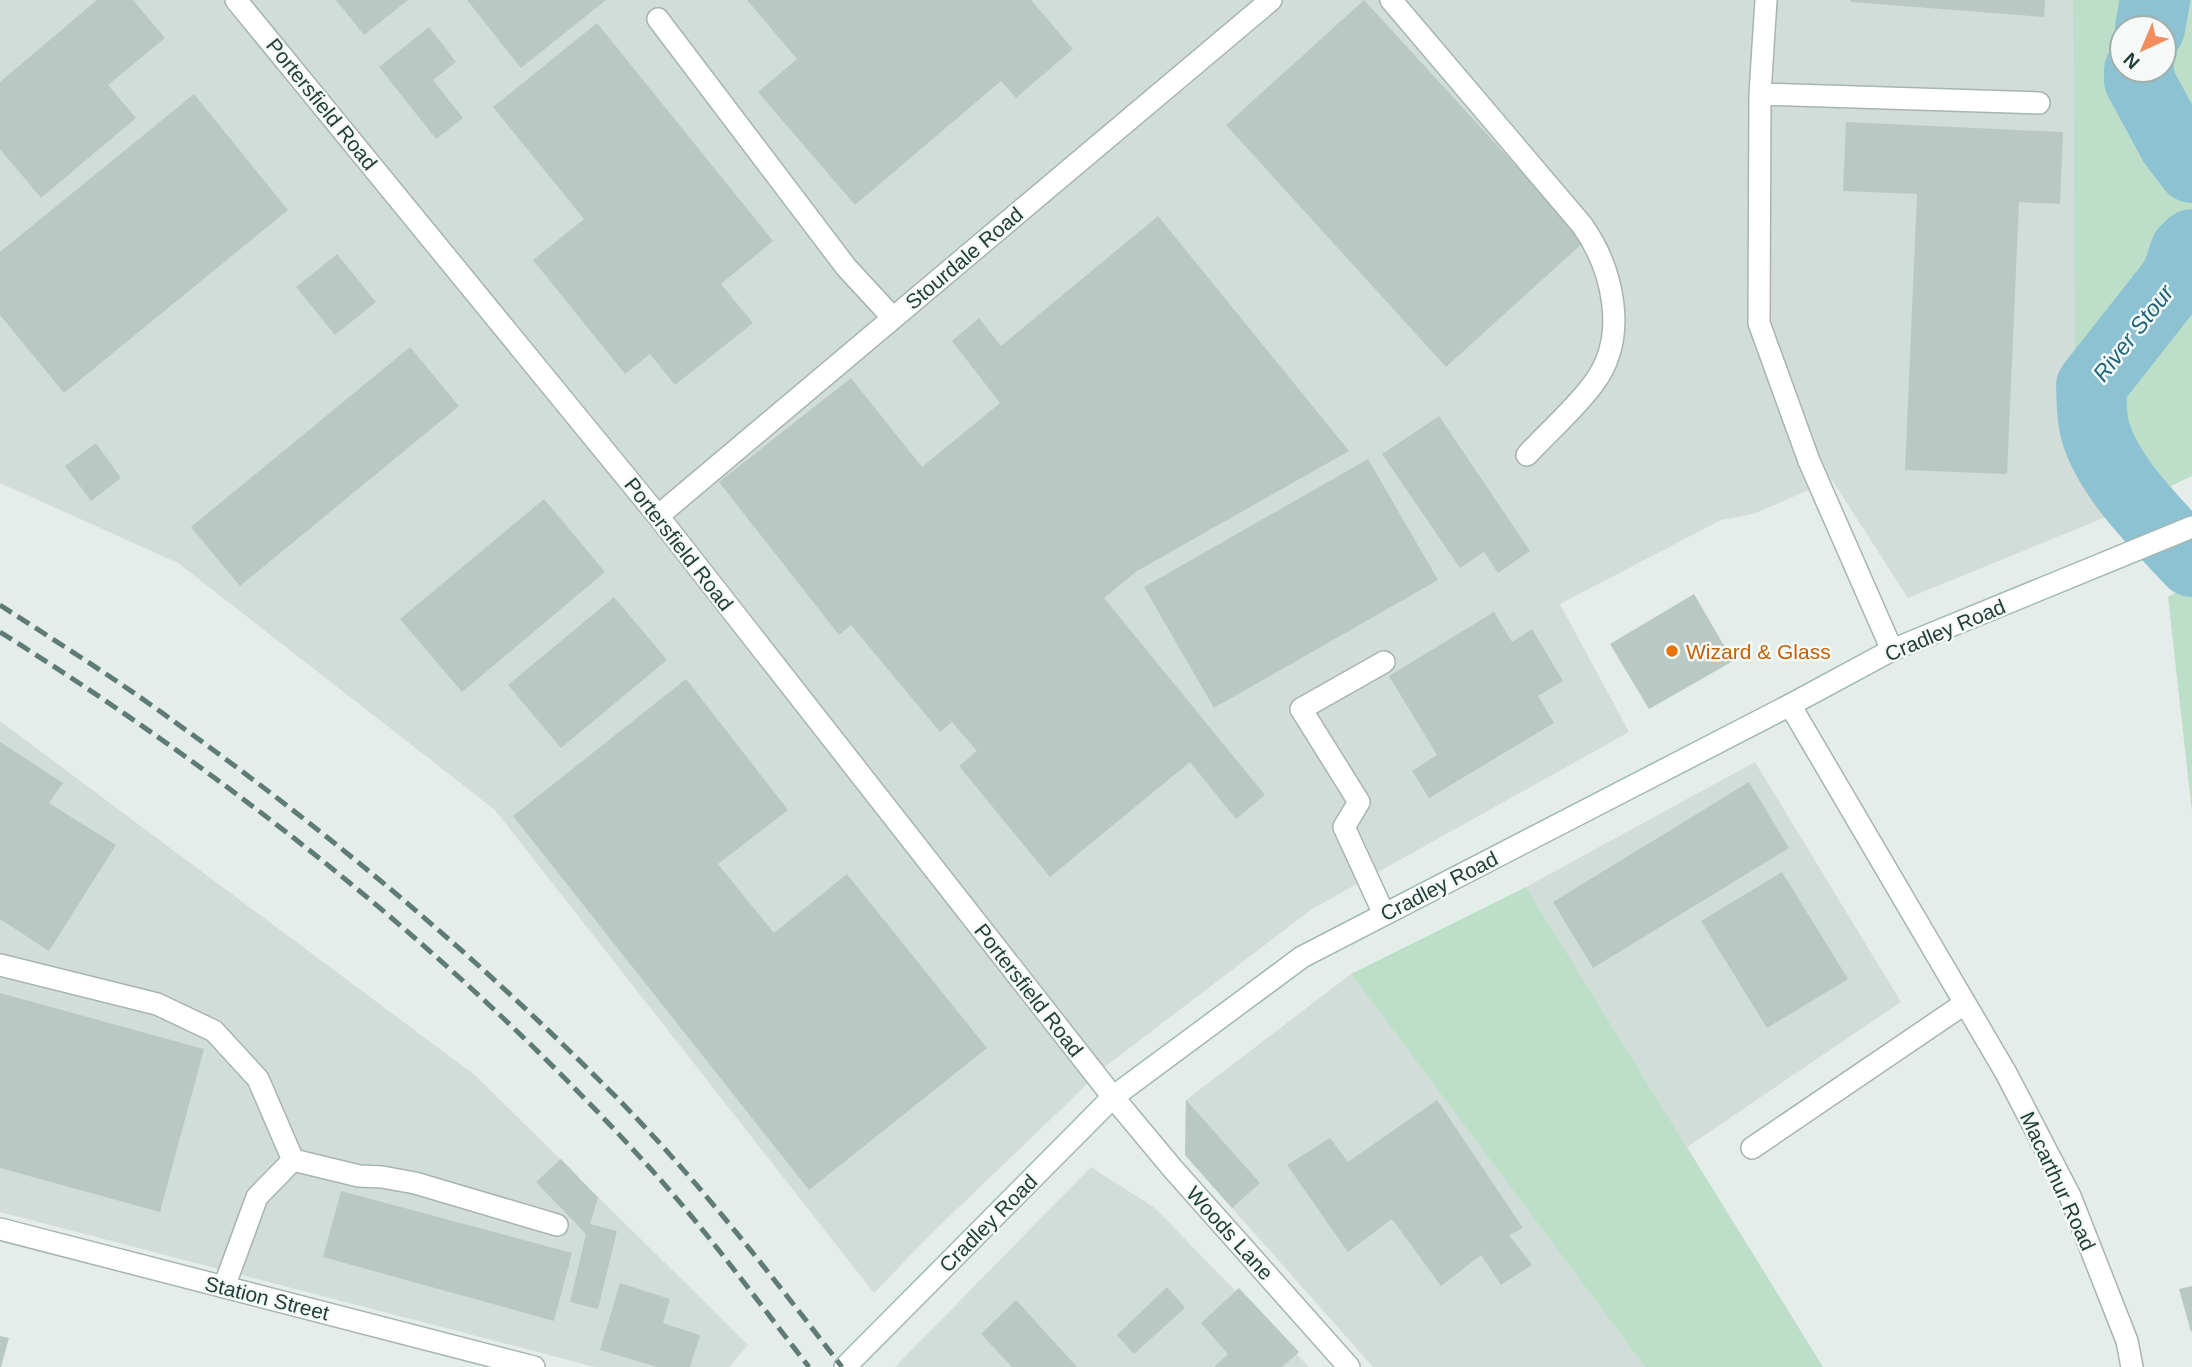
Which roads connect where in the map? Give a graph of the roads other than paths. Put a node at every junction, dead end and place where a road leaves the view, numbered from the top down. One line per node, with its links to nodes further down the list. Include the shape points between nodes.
1 (236, 0): 10 (street, Portersfield Road)
2 (1271, 0): 8 (street, Stourdale Road)
3 (1391, 0): 9 (street, via 1582,225 1596,245 1610,281 1613,320 1609,353 1595,382)
4 (1766, 0): 6 (street)
5 (658, 19): 8 (street, via 846,267)
6 (1760, 93): 7 (street); 12 (street, via 1759,323 1809,461)
7 (2039, 103)
8 (893, 318): 10 (street, Stourdale Road)
9 (1527, 455)
10 (658, 516): 18 (street, Portersfield Road)
11 (2192, 527): 12 (street, Cradley Road)
12 (1892, 650): 14 (street, Cradley Road)
13 (1384, 662): 15 (street, via 1301,709 1359,802 1344,827)
14 (1790, 705): 15 (street, Cradley Road); 17 (street, Macarthur Road)
15 (1384, 914): 18 (street, Cradley Road, via 1302,957)
16 (0, 965): 20 (street, via 157,1004 214,1031 258,1079)
17 (1964, 1004): 19 (street); 27 (street, Macarthur Road, via 2070,1196)
18 (1112, 1097): 25 (street, Cradley Road); 26 (street, Woods Lane)
19 (1752, 1148)
20 (293, 1160): 21 (street, via 415,1183); 23 (street, via 257,1197)
21 (557, 1225)
22 (0, 1229): 23 (street, Station Street)
23 (224, 1287): 24 (street, Station Street)
24 (534, 1367)
25 (845, 1367)
26 (1349, 1367)
27 (2133, 1367)

